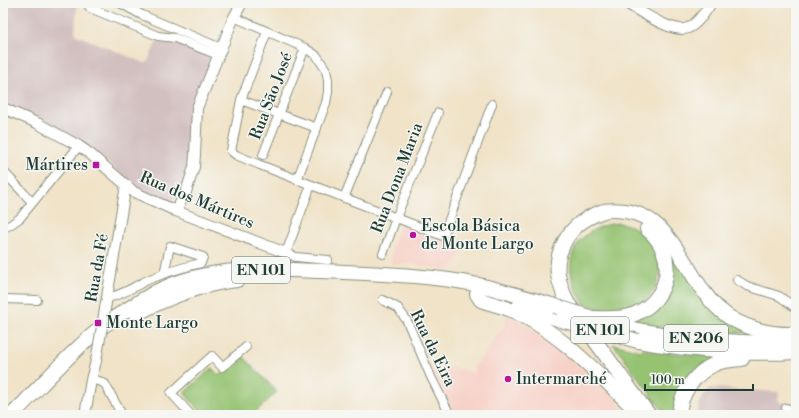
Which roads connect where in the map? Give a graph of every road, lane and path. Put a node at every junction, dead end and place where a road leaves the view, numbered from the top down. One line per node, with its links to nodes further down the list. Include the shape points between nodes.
1 (87, 3): 9 (street, via 90,8 158,36 175,38)
2 (120, 3): 9 (street)
3 (242, 3): 6 (street)
4 (626, 3): 5 (street, via 667,26 678,29 688,28 696,23)
5 (711, 3)
6 (234, 17): 7 (street); 9 (street)
7 (267, 32): 8 (street); 11 (street)
8 (305, 48): 15 (street, Rua São José); 16 (street, via 318,56 328,80 326,103)
9 (220, 52): 25 (street, via 198,108 194,168 186,192)
10 (387, 92): 23 (street)
11 (241, 100): 15 (street); 20 (street, via 230,151)
12 (492, 104): 26 (street, via 443,236)
13 (3, 108): 17 (street, Rua dos Mártires)
14 (438, 113): 26 (street, Rua Dona Maria)
15 (279, 114): 16 (street); 18 (street, Rua São José)
16 (317, 128): 20 (street)
17 (79, 146): 21 (street, Rua dos Mártires); 24 (street)
18 (263, 155)
19 (3, 171): 24 (street)
20 (297, 180): 22 (street)
21 (126, 185): 25 (street, Rua dos Mártires, via 134,192); 34 (street, Rua da Fé)
22 (311, 185): 23 (street); 28 (street)
23 (344, 198): 26 (street)
24 (32, 202): 27 (street, via 20,218)
25 (176, 210): 28 (street, Rua dos Mártires)
26 (396, 218): 29 (street, Rua Dona Maria)
27 (3, 228)
28 (286, 253): 30 (street, Rua dos Mártires, via 296,258)
29 (383, 254)
30 (328, 260)
31 (164, 274): 31 (street, via 201,263 203,257 170,246); 34 (street, via 120,296)
32 (737, 280): 38 (street, via 747,286 779,296)
33 (478, 294): 41 (highway, EN 101, bridge); 48 (highway, EN 101, via 402,282 350,279 251,279 206,286 167,299 119,325 85,352); 53 (highway, via 481,300 513,311 546,329)
34 (107, 298): 44 (street, Rua da Fé, bridge)
35 (3, 299): 36 (street)
36 (37, 300)
37 (383, 300): 52 (street, Rua da Eira, via 398,308 407,321)
38 (796, 308)
39 (616, 322): 42 (highway, EN 206, via 646,332 710,340); 47 (highway, EN 101, bridge, via 592,318 480,286 412,275 282,270 241,270 212,274 182,282 128,308 71,355); 55 (highway, via 647,308 658,296 667,269 666,255 653,234 642,225 618,218 592,223 573,242 566,268 568,282 575,299)
40 (796, 334): 42 (highway)
41 (638, 341): 42 (highway, EN 206, via 707,351 745,353)
42 (787, 344): 54 (highway, via 760,330 739,323 721,311 707,297 668,238 659,227 645,217 618,210 589,216 566,238 559,253 559,283 567,302); 56 (highway, via 773,359 728,360 704,370 687,388)
43 (246, 347): 51 (street, via 222,367 212,356 171,393)
44 (91, 380): 49 (street, Rua da Fé); 50 (street, via 105,384)
45 (786, 408): 46 (street)
46 (796, 411)
47 (12, 415)
48 (22, 415)
49 (85, 415)
50 (122, 415)
51 (191, 415)
52 (450, 415)
53 (641, 415)
54 (649, 415)
55 (659, 415)
56 (679, 415)

